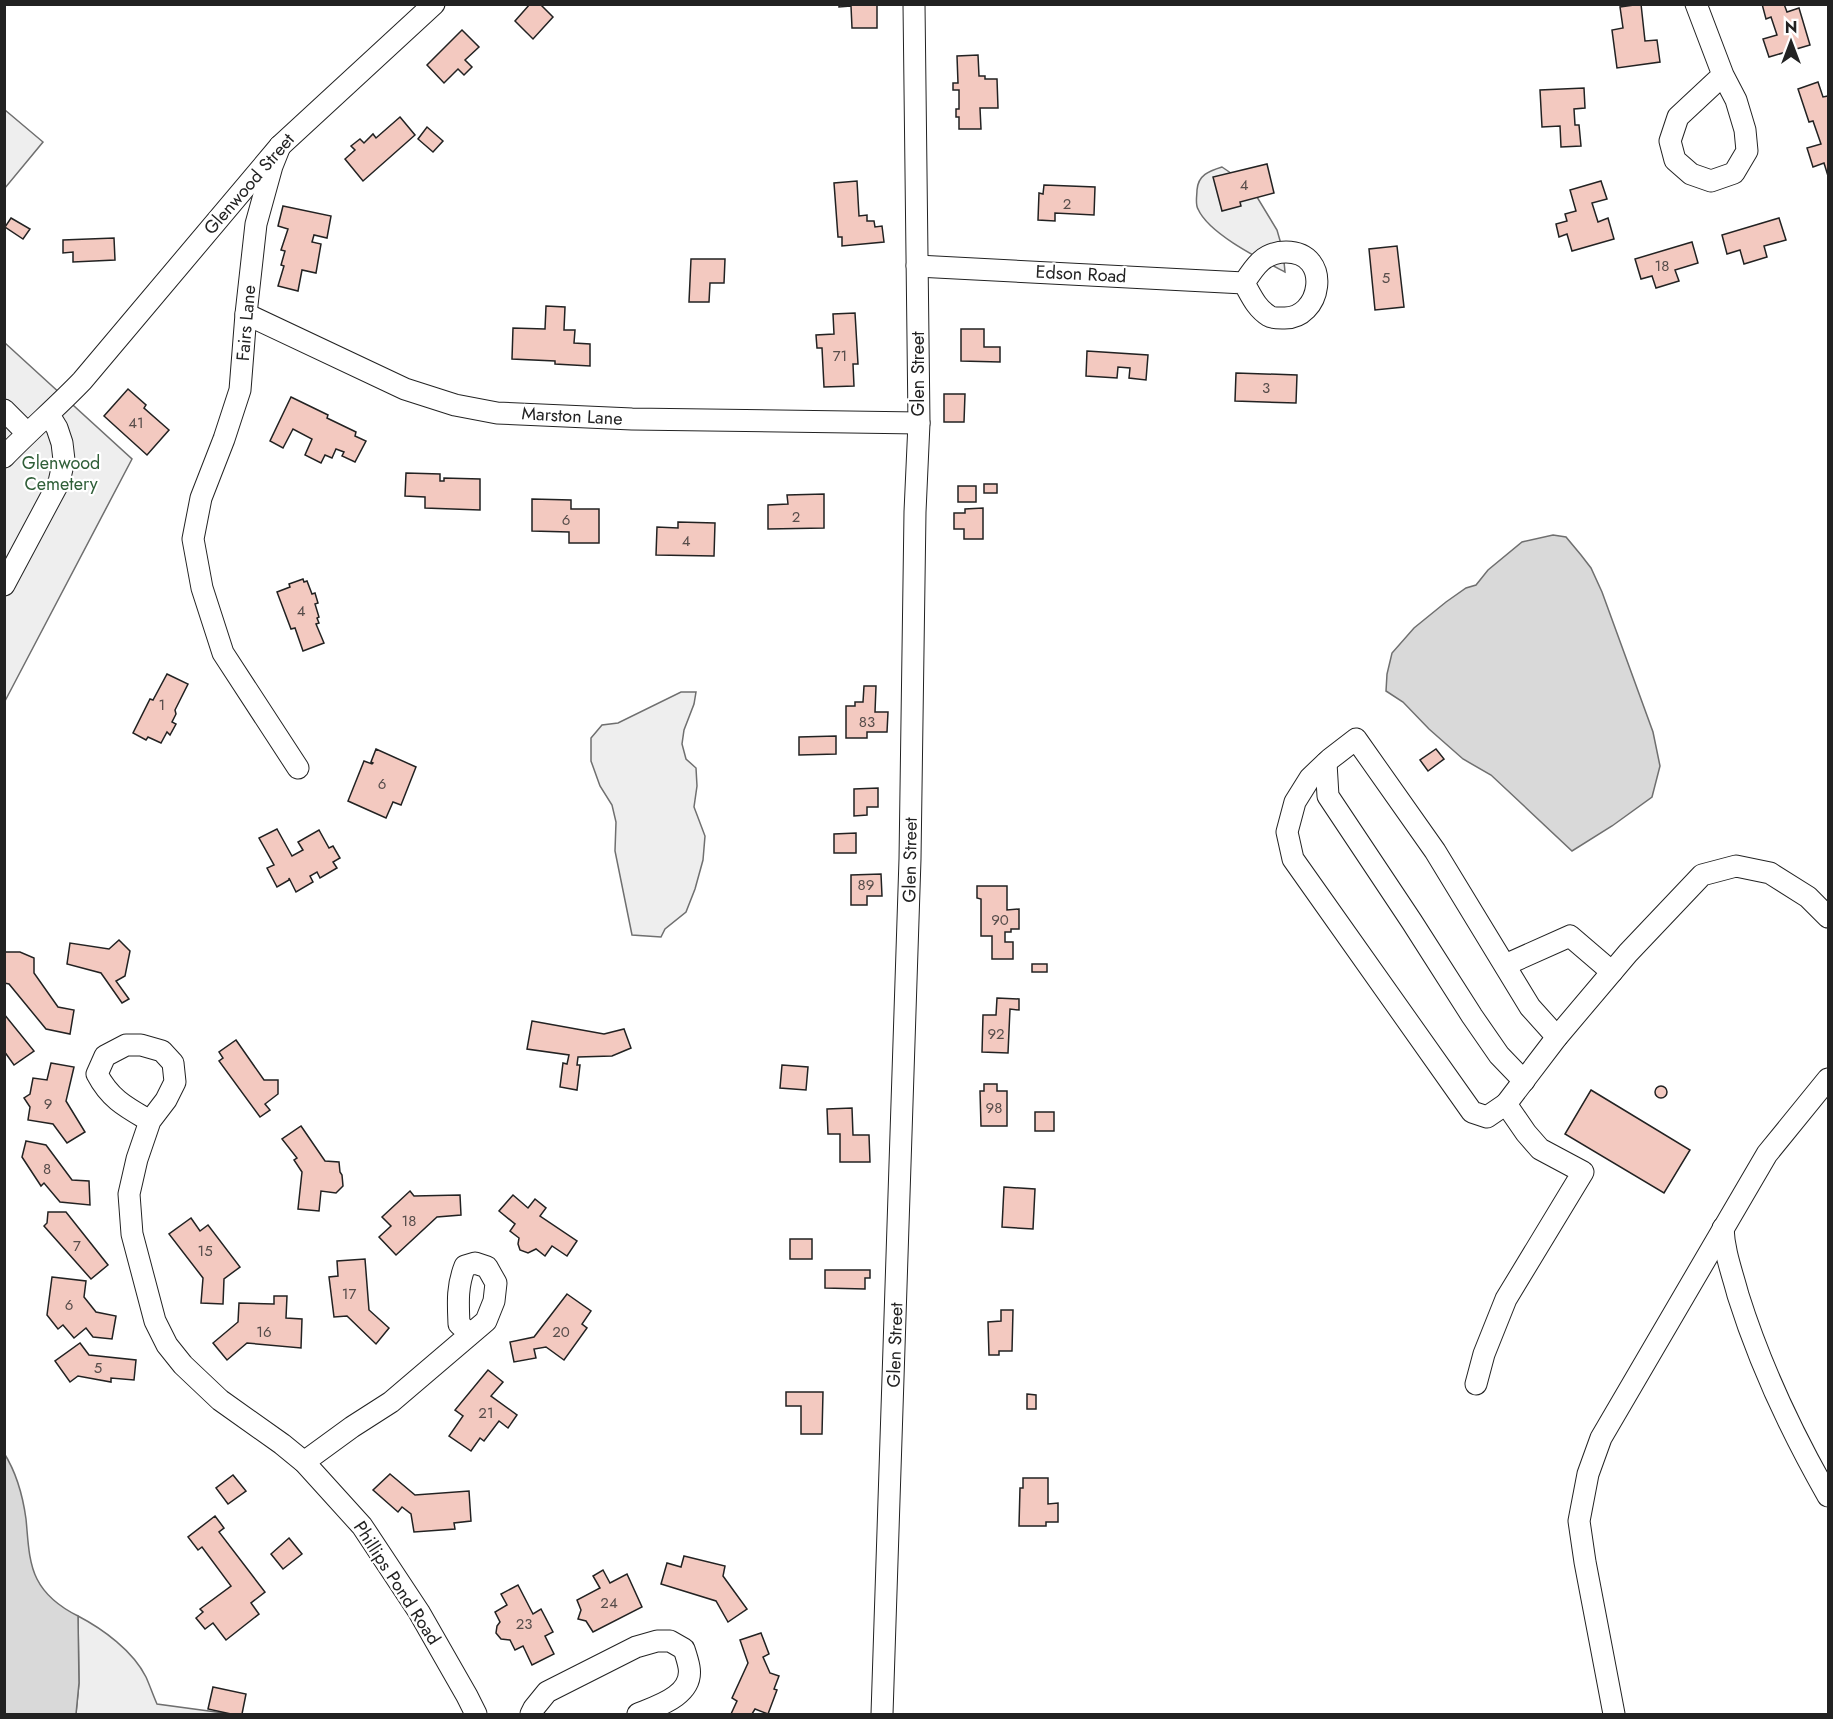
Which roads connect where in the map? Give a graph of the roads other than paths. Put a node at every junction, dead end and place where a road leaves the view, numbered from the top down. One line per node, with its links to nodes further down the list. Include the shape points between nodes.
1 (434, 4): 5 (street, Glenwood Street)
2 (914, 4): 6 (street, Glen Street)
3 (1696, 4): 4 (street)
4 (1723, 75): 4 (street, via 1736,100 1747,151 1734,173 1711,181 1691,174 1676,160 1670,141 1678,117)
5 (279, 146): 8 (street, Fairs Lane, via 256,224); 10 (street, Glenwood Street)
6 (917, 266): 7 (street, Edson Road); 11 (street, Glen Street)
7 (1244, 283)
8 (246, 314): 11 (street, Marston Lane, via 405,389 497,413); 16 (street, Fairs Lane, via 240,390 201,498 193,539 201,588 223,653)
9 (4, 410): 12 (street)
10 (49, 415): 12 (street, Glenwood Street); 14 (street, via 62,442 64,460 59,482)
11 (918, 423): 33 (street, Glen Street, via 910,870)
12 (27, 433): 13 (street, Glenwood Street)
13 (4, 458)
14 (4, 585)
15 (1326, 763): 18 (street, via 1356,739 1435,851); 22 (street, via 1328,796 1472,1016 1499,1055); 23 (street, via 1310,778 1295,802 1287,832 1293,860 1472,1112 1487,1117)
16 (298, 768)
17 (1828, 917): 19 (street, via 1808,897 1770,873 1736,866 1702,875)
18 (1505, 965): 19 (street, via 1570,936); 20 (street, via 1530,1007)
19 (1612, 972): 20 (street)
20 (1557, 1037): 22 (street)
21 (1828, 1078): 25 (street, via 1767,1154)
22 (1524, 1081): 23 (street)
23 (1506, 1104): 27 (street, via 1540,1149 1583,1172 1506,1299)
24 (150, 1121): 28 (street, Phillips Pond Road, via 129,1194 132,1234 155,1321 166,1345 183,1365 220,1400)
25 (1723, 1228): 29 (street, via 1724,1248 1744,1314 1801,1449); 34 (street, via 1600,1438 1587,1474 1580,1521)
26 (470, 1334): 28 (street, via 391,1402)
27 (1476, 1384)
28 (304, 1462): 30 (street, Phillips Pond Road, via 362,1526 419,1612)
29 (1828, 1497)
30 (476, 1714)
31 (531, 1714): 32 (street, via 547,1692 636,1647 670,1641 684,1649 690,1669 687,1685 666,1703)
32 (638, 1714)
33 (882, 1714)
34 (1614, 1714)

